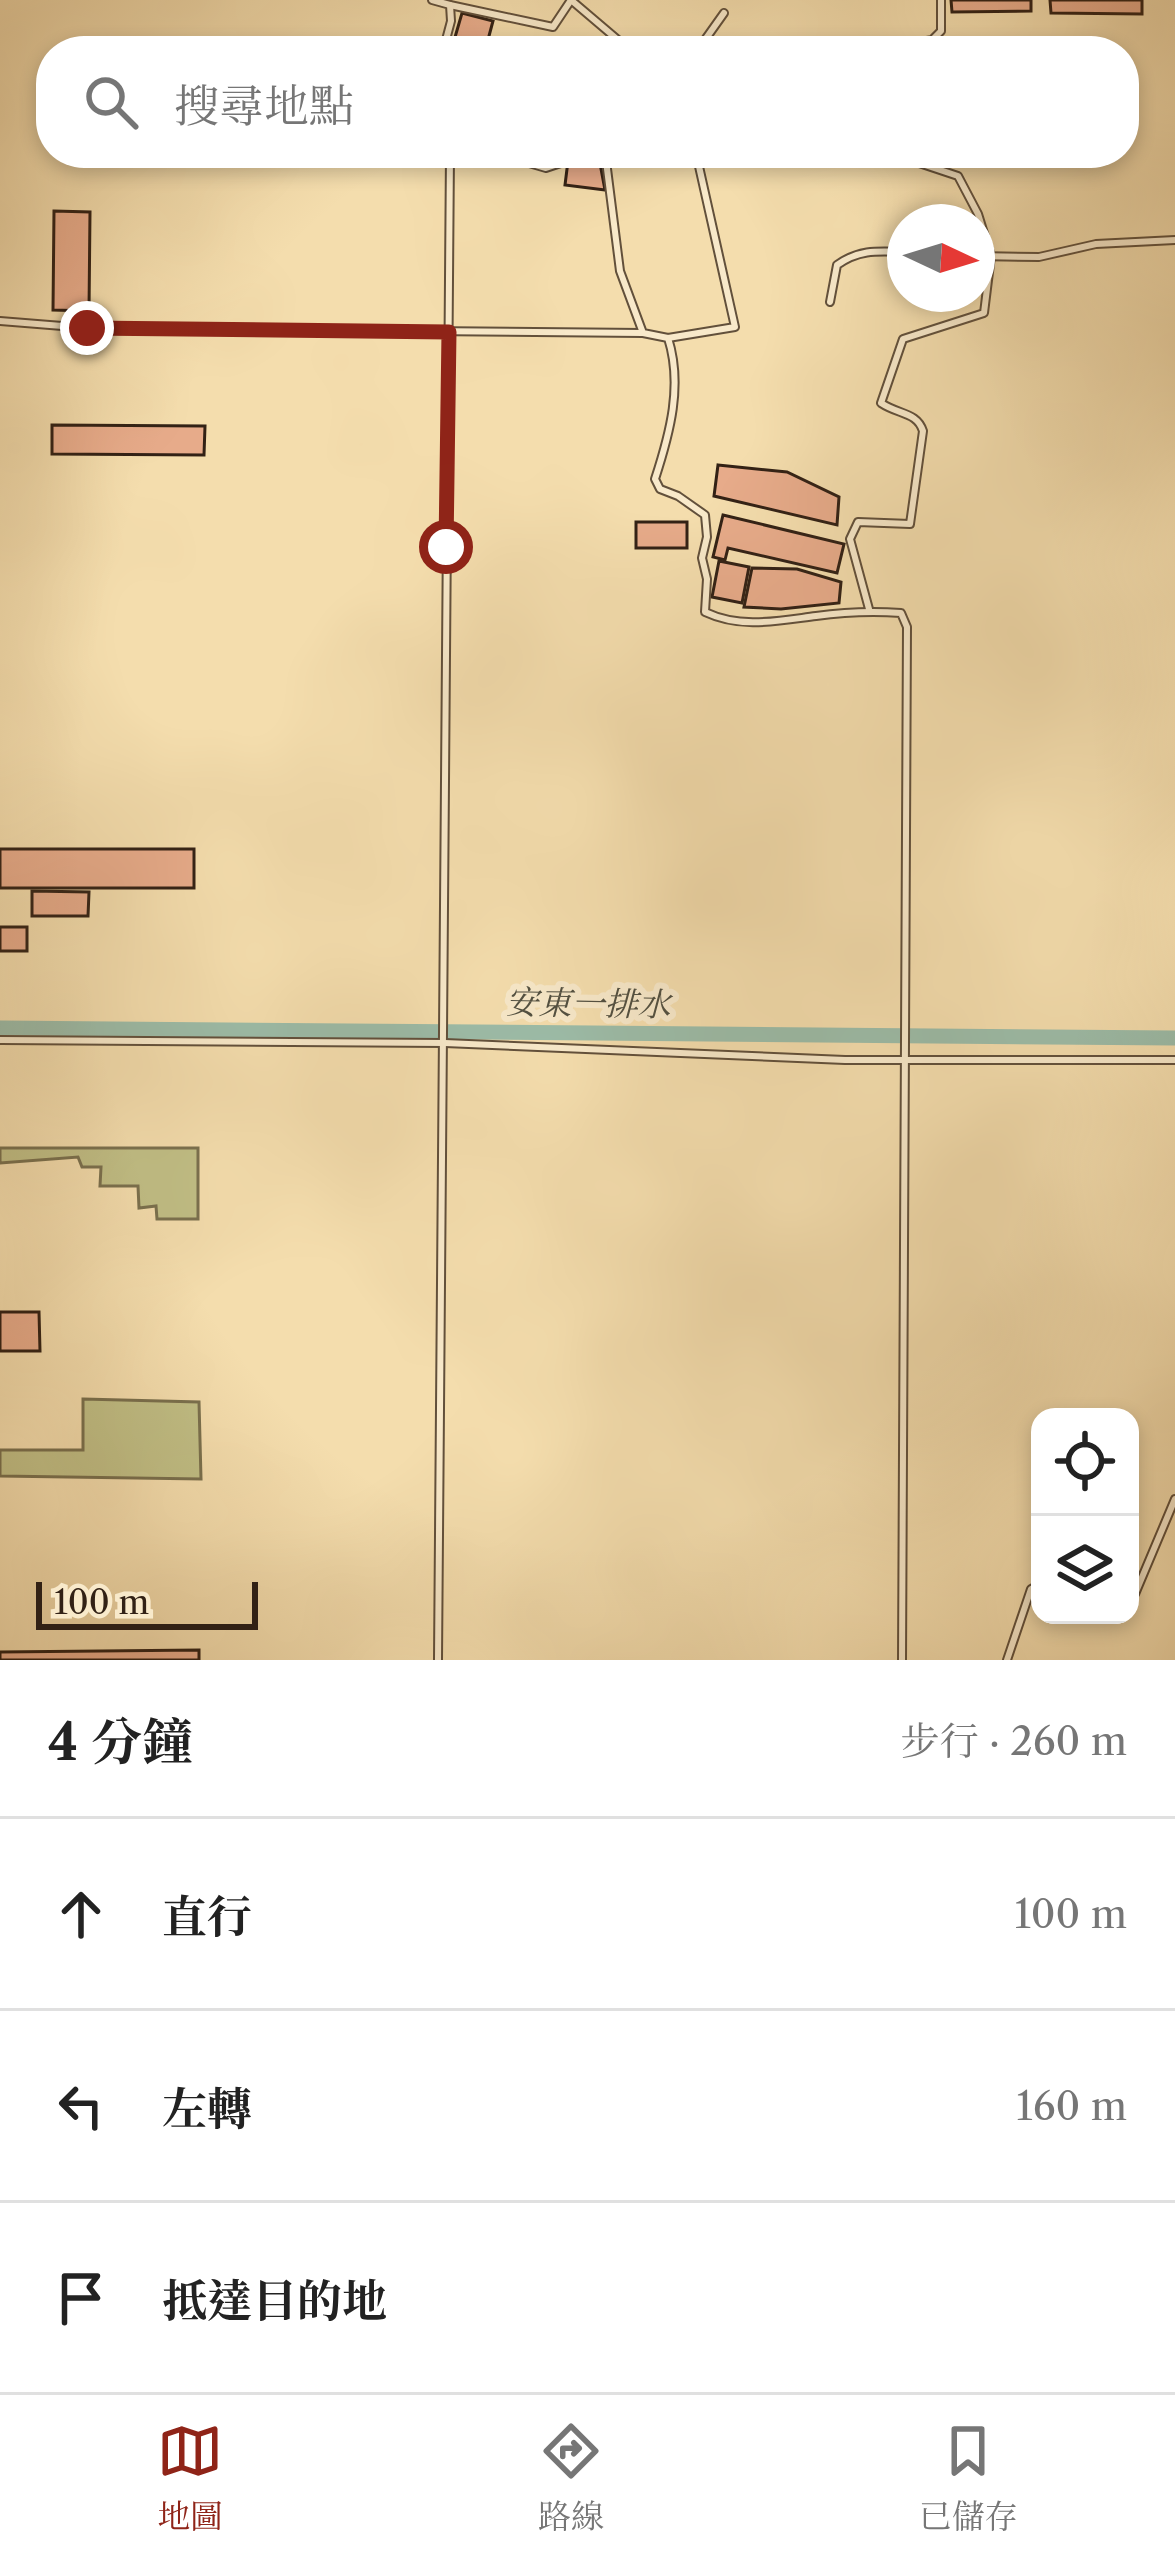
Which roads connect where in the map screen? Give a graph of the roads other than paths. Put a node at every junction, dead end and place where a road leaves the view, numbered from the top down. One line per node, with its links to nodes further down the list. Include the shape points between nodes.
1 (432, 0): 3 (lane)
2 (941, 0): 8 (lane)
3 (450, 4): 5 (lane); 6 (lane, via 553,27 571,0)
4 (724, 13): 7 (lane)
5 (447, 36)
6 (614, 36)
7 (708, 36)
8 (936, 36)
9 (450, 168): 20 (lane)
10 (607, 168): 21 (lane, via 620,271)
11 (699, 168): 22 (lane, via 735,327)
12 (934, 168): 13 (lane, via 958,176)
13 (973, 204)
14 (1175, 240): 16 (lane)
15 (887, 251): 17 (lane, via 852,254 837,265)
16 (995, 256)
17 (830, 302)
18 (984, 312): 23 (lane, via 903,339 881,403 913,416 923,431 910,524 858,522 850,539)
19 (0, 321): 20 (lane)
20 (449, 332): 21 (lane); 25 (lane)
21 (643, 334): 22 (lane)
22 (668, 338): 23 (lane, via 675,361 671,430 656,478 660,489 705,515 705,612 769,623)
23 (870, 611): 26 (lane, via 901,613 907,627)
24 (0, 1040): 25 (lane)
25 (445, 1043): 26 (lane); 31 (lane)
26 (907, 1060): 27 (lane); 32 (lane)
27 (1175, 1060)
28 (1175, 1499): 29 (lane)
29 (1139, 1587)
30 (1031, 1589): 33 (lane)
31 (438, 1660)
32 (902, 1660)
33 (1007, 1660)

